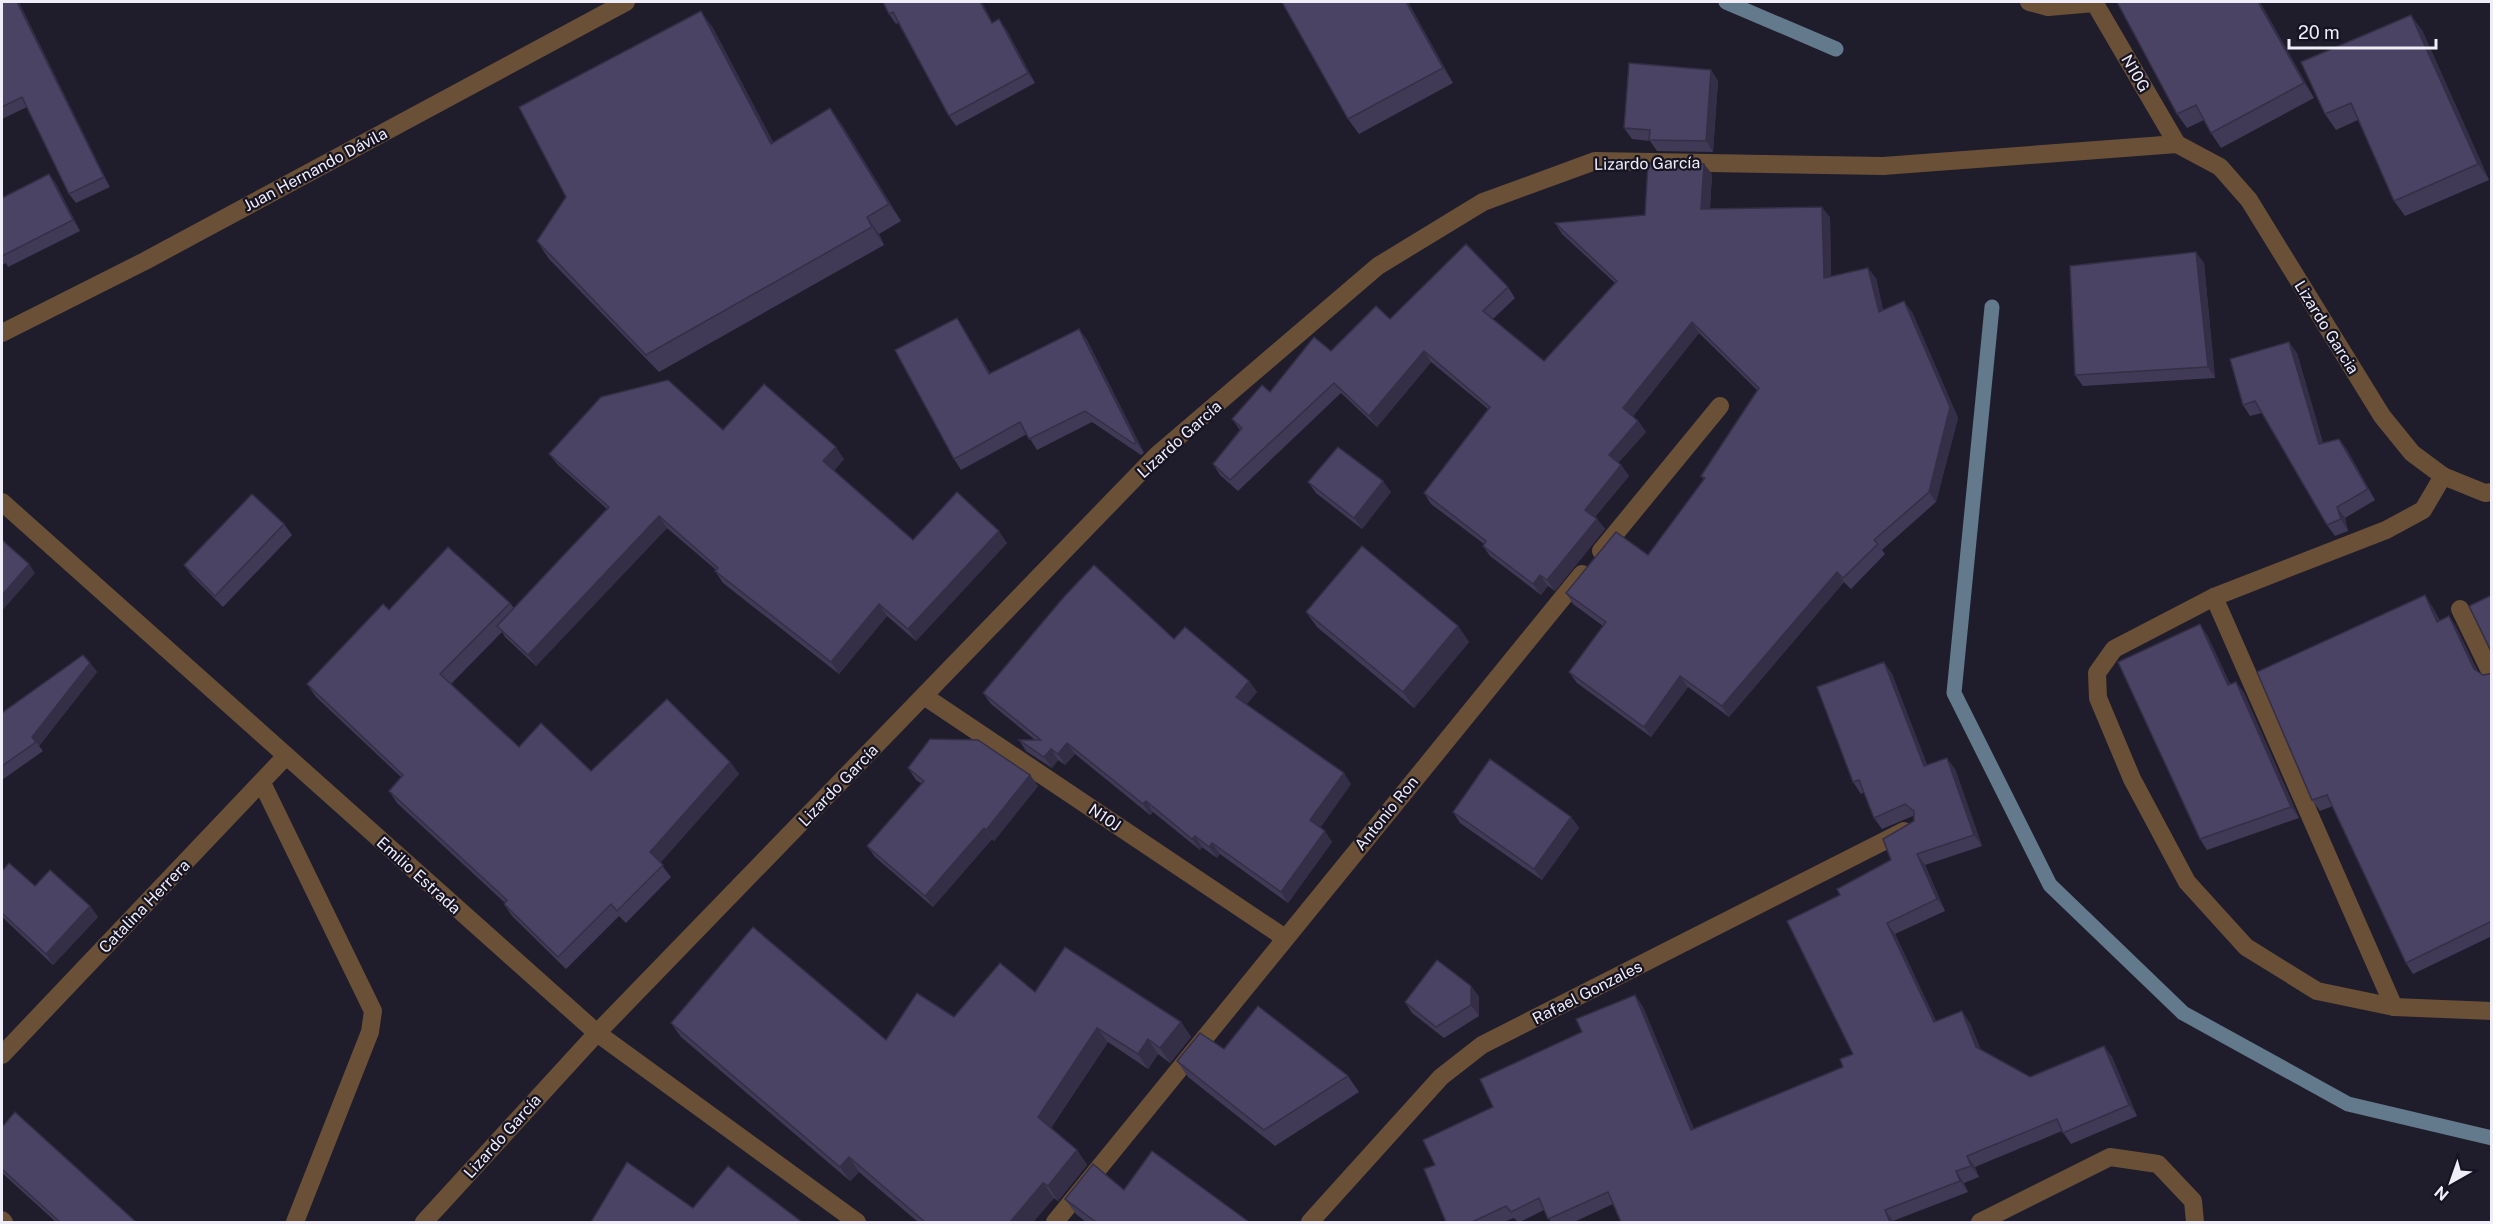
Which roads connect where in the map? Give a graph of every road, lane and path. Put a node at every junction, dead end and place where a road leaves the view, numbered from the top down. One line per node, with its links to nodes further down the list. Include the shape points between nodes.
1 (626, 2): 5 (street, Juan Hernando Dávila, via 145,261)
2 (2029, 2): 3 (street, via 2048,7)
3 (2095, 2): 4 (street, N10G)
4 (2177, 144): 7 (street, Lizardo Garcia, via 2220,167 2249,200 2382,416 2412,453); 13 (street, Lizardo García, via 1883,166 1594,161 1483,202 1378,266 1157,455)
5 (2, 333)
6 (1720, 406): 17 (street, Antonio Ron)
7 (2443, 476): 8 (street, Lizardo Garcia, via 2485,493); 10 (street, via 2422,510 2386,530)
8 (2492, 492)
9 (2, 502): 14 (street, Emilio Estrada)
10 (2214, 597): 18 (street); 18 (street, via 2114,649 2097,673 2098,698 2132,779 2187,882 2246,947 2317,991)
11 (2460, 609): 12 (street)
12 (2492, 675)
13 (924, 696): 17 (street, N10J); 20 (street, Lizardo García)
14 (286, 756): 15 (street, Catalina Herrera); 20 (street, Emilio Estrada)
15 (262, 783): 21 (street, Catalina Herrera); 22 (street, via 373,1011 370,1032)
16 (1912, 827): 26 (street, Rafael Gonzales, via 1482,1046 1441,1077)
17 (1285, 938): 25 (street, Antonio Ron)
18 (2394, 1007): 19 (street)
19 (2492, 1011)
20 (597, 1033): 23 (street, Lizardo García); 24 (street, Emilio Estrada)
21 (2, 1055)
22 (295, 1222)
23 (424, 1222)
24 (857, 1222)
25 (1055, 1222)
26 (1310, 1222)
27 (1980, 1222): 28 (street, via 2110,1157 2158,1164 2193,1201)
28 (2195, 1222)

